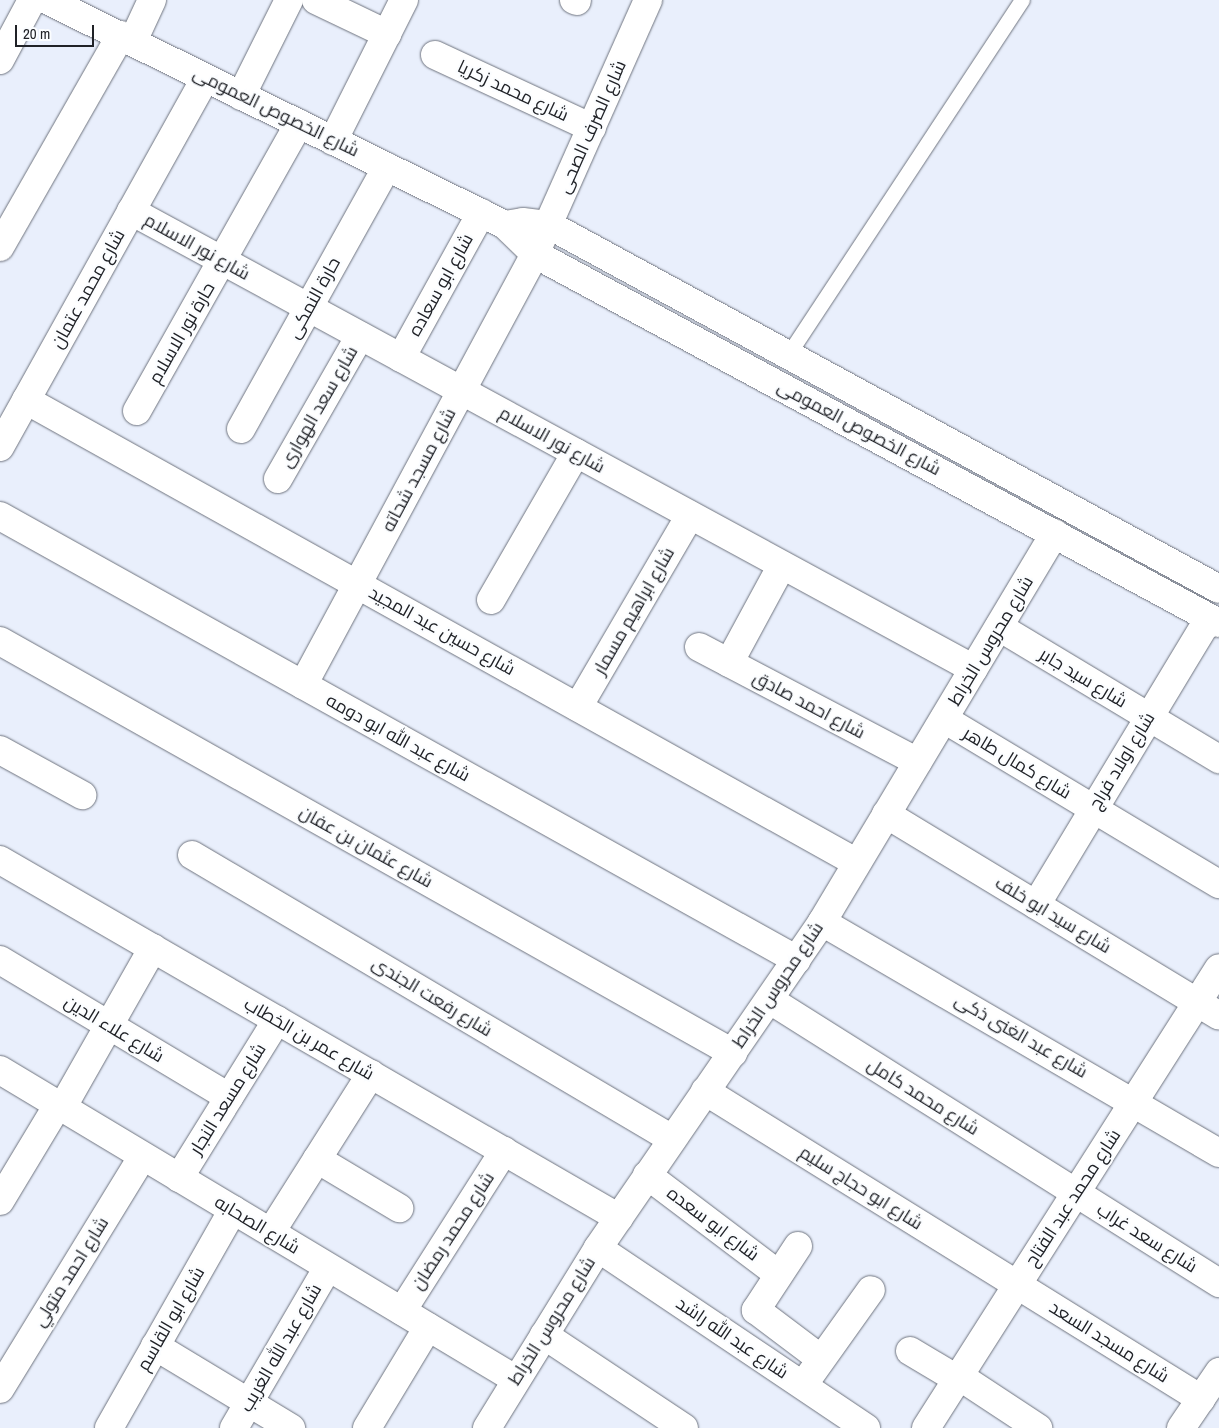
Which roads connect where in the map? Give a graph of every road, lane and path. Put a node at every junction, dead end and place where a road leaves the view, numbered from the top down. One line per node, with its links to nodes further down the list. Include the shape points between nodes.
1 (32, 0): 12 (street)
2 (47, 0): 10 (street, شارع الخصوص العمومى)
3 (152, 0): 10 (street)
4 (288, 0): 14 (street)
5 (316, 0): 9 (street)
6 (404, 0): 9 (street)
7 (648, 0): 16 (street, شارع الصرف الصحى)
8 (1022, 0): 27 (lane)
9 (387, 34): 17 (street)
10 (127, 38): 13 (street, شارع الخصوص العمومى); 22 (street)
11 (435, 55): 16 (street, شارع محمد زكريا)
12 (0, 60)
13 (205, 78): 14 (street, شارع الخصوص العمومى); 19 (street, شارع محمد عتمان)
14 (241, 96): 15 (street, شارع الخصوص العمومى)
15 (300, 124): 17 (street, شارع الخصوص العمومى); 24 (street, حارة نور الاسلام)
16 (592, 128): 21 (street, شارع الصرف الصحى)
17 (333, 141): 18 (street, شارع الخصوص العمومى)
18 (387, 167): 20 (street, شارع الخصوص العمومى); 25 (street, حارة النمكى)
19 (131, 211): 24 (street, شارع نور الاسلام); 30 (street, شارع محمد عتمان)
20 (493, 219): 21 (street, شارع الخصوص العمومى); 23 (street, شارع الخصوص العمومى); 28 (street, شارع ابو سعاده)
21 (549, 225): 23 (street, شارع الصرف الصحى); 27 (street, شارع الخصوص العمومى)
22 (0, 247)
23 (535, 254): 29 (street, شارع مسجد شحاته); 38 (street, شارع الخصوص العمومى)
24 (223, 261): 25 (street, شارع نور الاسلام); 31 (street, حارة نور الاسلام)
25 (309, 308): 26 (street, شارع نور الاسلام); 32 (street, حارة النمكى)
26 (360, 336): 28 (street, شارع نور الاسلام); 35 (street, شارع سعد الهوارى)
27 (789, 353): 41 (street, شارع الخصوص العمومى)
28 (401, 358): 29 (street, شارع نور الاسلام)
29 (462, 391): 34 (street, شارع نور الاسلام); 40 (street, شارع مسجد شحاته)
30 (26, 400): 33 (street, شارع محمد عتمان); 40 (street, شارع حسين عبد المجيد)
31 (137, 411)
32 (241, 429)
33 (0, 447)
34 (576, 453): 36 (street, شارع نور الاسلام); 42 (street)
35 (278, 479)
36 (690, 515): 39 (street, شارع نور الاسلام); 50 (street, شارع ابراهيم مسمار)
37 (0, 516): 49 (street, شارع عبد الله ابو دومه)
38 (1055, 533): 43 (street, شارع الخصوص العمومى); 44 (street, شارع محروس الخراط)
39 (782, 565): 47 (street); 48 (street, شارع نور الاسلام)
40 (358, 584): 49 (street, شارع مسجد شحاته); 50 (street, شارع حسين عبد المجيد)
41 (1219, 589)
42 (491, 600)
43 (1214, 620): 51 (street, شارع اولاد فراج)
44 (999, 627): 48 (street, شارع محروس الخراط); 51 (street, شارع سيد جابر)
45 (0, 641): 73 (street, شارع عثمان بن عفان)
46 (699, 647): 47 (street, شارع احمد صادق)
47 (729, 663): 55 (street, شارع احمد صادق)
48 (974, 669): 52 (street, شارع محروس الخراط)
49 (304, 685): 67 (street, شارع عبد الله ابو دومه)
50 (578, 707): 61 (street, شارع حسين عبد المجيد)
51 (1149, 717): 54 (street, شارع سيد جابر); 57 (street, شارع اولاد فراج)
52 (944, 719): 55 (street, شارع محروس الخراط); 57 (street, شارع كمال طاهر)
53 (0, 750): 56 (street)
54 (1219, 759)
55 (918, 762): 58 (street, شارع محروس الخراط)
56 (82, 795)
57 (1094, 809): 62 (street, شارع كمال طاهر); 63 (street, شارع اولاد فراج)
58 (886, 814): 61 (street, شارع محروس الخراط); 63 (street, شارع سيد ابو خلف)
59 (192, 856): 80 (street, شارع رفعت الجندى)
60 (0, 860): 65 (street, شارع عمر بن الخطاب)
61 (857, 863): 64 (street, شارع محروس الخراط)
62 (1219, 884)
63 (1036, 905): 70 (street, شارع سيد ابو خلف)
64 (822, 922): 67 (street, شارع محروس الخراط); 78 (street, شارع عبد الغنى ذكى)
65 (153, 948): 71 (street, شارع عمر بن الخطاب); 72 (street)
66 (0, 960): 72 (street, شارع علاء الدين)
67 (797, 960): 69 (street, شارع محروس الخراط)
68 (1219, 968): 70 (street, شارع محمد عبد الفتاح)
69 (770, 1000): 73 (street, شارع محروس الخراط); 87 (street, شارع محمد كامل)
70 (1208, 1010): 78 (street, شارع محمد عبد الفتاح)
71 (277, 1020): 75 (street, شارع عمر بن الخطاب); 77 (street, شارع مسعد النجار)
72 (109, 1026): 77 (street, شارع علاء الدين); 79 (street)
73 (733, 1053): 76 (street, شارع محروس الخراط)
74 (0, 1070): 79 (street, شارع الصحابه)
75 (371, 1074): 81 (street, شارع عمر بن الخطاب); 84 (street)
76 (705, 1091): 80 (street, شارع محروس الخراط); 98 (street, شارع ابو حجاج سليم)
77 (229, 1098): 86 (street, شارع مسعد النجار)
78 (1134, 1102): 82 (street, شارع عبد الغنى ذكى); 87 (street, شارع محمد عبد الفتاح)
79 (60, 1106): 83 (street, شارع الصحابه); 88 (street)
80 (672, 1139): 85 (street, شارع محروس الخراط)
81 (504, 1151): 91 (street, شارع عمر بن الخطاب); 100 (street, شارع محمد رمضان)
82 (1219, 1153)
83 (143, 1156): 86 (street, شارع الصحابه); 110 (street, شارع احمد متولي)
84 (317, 1159): 89 (street); 92 (street)
85 (648, 1175): 91 (street, شارع محروس الخراط); 96 (street, شارع ابو سعده)
86 (179, 1178): 90 (street, شارع الصحابه)
87 (1076, 1194): 97 (street, شارع سعد غراب); 98 (street, شارع محمد عبد الفتاح)
88 (0, 1201)
89 (399, 1208)
90 (233, 1210): 92 (street, شارع الصحابه); 103 (street, شارع ابو القاسم)
91 (619, 1218): 94 (street, شارع محروس الخراط)
92 (271, 1232): 95 (street, شارع الصحابه)
93 (798, 1246): 96 (street)
94 (598, 1248): 102 (street, شارع محروس الخراط); 109 (street, شارع عبد الله راشد)
95 (328, 1267): 100 (street, شارع الصحابه); 112 (street, شارع عبد الله الغريب)
96 (778, 1274): 105 (street, via 756,1307 756,1312)
97 (1219, 1283)
98 (1017, 1285): 107 (street, شارع محمد عبد الفتاح); 111 (street, شارع مسجد السعد)
99 (870, 1290): 105 (street)
100 (402, 1311): 101 (street, شارع الصحابه)
101 (428, 1327): 108 (street, شارع الصحابه); 118 (street)
102 (544, 1334): 108 (street, شارع محروس الخراط); 119 (street)
103 (156, 1346): 112 (street); 115 (street, شارع ابو القاسم)
104 (910, 1351): 107 (street)
105 (821, 1359): 109 (street)
106 (1219, 1372): 111 (street)
107 (958, 1378): 120 (street, شارع محمد عبد الفتاح); 121 (street)
108 (515, 1379): 114 (street, شارع محروس الخراط)
109 (803, 1386): 113 (street, شارع عبد الله راشد)
110 (0, 1388)
111 (1201, 1399): 122 (street)
112 (249, 1403): 116 (street, شارع عبد الله الغريب); 117 (street)
113 (850, 1424)
114 (494, 1425)
115 (109, 1428)
116 (234, 1428)
117 (290, 1428)
118 (368, 1428)
119 (684, 1428)
120 (926, 1428)
121 (1038, 1428)
122 (1181, 1428)

